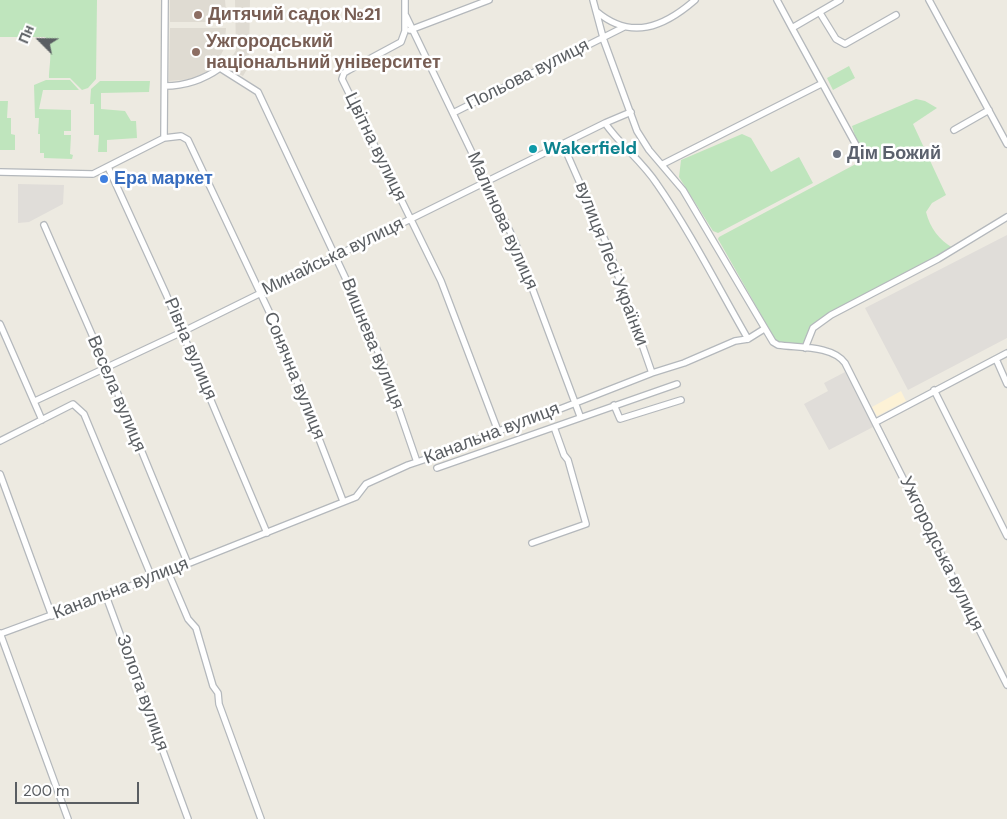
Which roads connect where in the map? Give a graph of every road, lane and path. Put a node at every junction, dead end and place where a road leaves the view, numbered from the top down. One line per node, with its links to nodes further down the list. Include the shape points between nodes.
1 (165, 0): 19 (street)
2 (405, 0): 11 (street)
3 (489, 0): 16 (street)
4 (593, 0): 9 (street, Ужгородська вулиця)
5 (695, 0): 13 (street, via 662,24 647,28)
6 (777, 0): 14 (street)
7 (840, 0): 10 (street)
8 (929, 0): 20 (street)
9 (596, 11): 13 (street); 17 (street, Ужгородська вулиця)
10 (820, 13): 12 (street, via 836,39 845,44); 14 (street)
11 (405, 14): 15 (street); 16 (street, Малинова вулиця)
12 (896, 14)
13 (624, 27): 17 (street, Польова вулиця)
14 (792, 28): 18 (street)
15 (405, 30): 16 (street); 34 (street, Цвітна вулиця, via 397,45 344,73 342,79)
16 (413, 30): 22 (street, Малинова вулиця)
17 (603, 37): 21 (street, Ужгородська вулиця); 22 (street, Польова вулиця)
18 (821, 84): 28 (street); 29 (street)
19 (165, 86): 25 (street); 36 (street, Вишнева вулиця, via 179,86 198,80 220,68 258,92)
20 (989, 110): 24 (street); 26 (street)
21 (631, 112): 23 (street, Минайська вулиця); 29 (street, Ужгородська вулиця, via 641,137)
22 (454, 113): 32 (street, Малинова вулиця)
23 (605, 123): 32 (street, Минайська вулиця); 41 (street, via 614,137 641,162 670,203)
24 (954, 130)
25 (164, 138): 30 (street); 37 (street, Сонячна вулиця, via 181,136 188,140)
26 (1007, 144)
27 (568, 156): 46 (street, вулиця Лесі Українки, via 608,247)
28 (862, 156)
29 (663, 164): 39 (street, Ужгородська вулиця, via 710,232)
30 (108, 167): 31 (street, via 93,174); 40 (street, Рівна вулиця)
31 (0, 172)
32 (486, 183): 34 (street, Минайська вулиця); 52 (street, Малинова вулиця, via 515,242)
33 (1007, 217): 42 (street, via 938,260 831,315 813,328)
34 (411, 219): 36 (street, Минайська вулиця); 58 (street, Цвітна вулиця, via 441,281)
35 (44, 226): 45 (street, Весела вулиця)
36 (335, 256): 37 (street, Минайська вулиця); 60 (street, Вишнева вулиця, via 384,366)
37 (259, 294): 40 (street, Минайська вулиця); 63 (street, Сонячна вулиця, via 274,322)
38 (0, 324): 51 (street)
39 (764, 329): 41 (street, Канальна вулиця); 42 (street, Ужгородська вулиця, via 778,345)
40 (182, 332): 45 (street, Минайська вулиця); 64 (street, Рівна вулиця)
41 (748, 339): 46 (street, Канальна вулиця)
42 (805, 348): 56 (street, Ужгородська вулиця, via 841,358)
43 (1007, 353): 44 (street)
44 (996, 358): 48 (street); 49 (street)
45 (106, 368): 51 (street, Минайська вулиця); 67 (street, Весела вулиця)
46 (652, 373): 52 (street, Канальна вулиця)
47 (677, 384): 53 (street)
48 (1007, 384)
49 (934, 390): 56 (street); 65 (street)
50 (681, 400): 53 (street, via 620,419)
51 (35, 401): 55 (street)
52 (574, 403): 54 (street, Малинова вулиця); 58 (street, Канальна вулиця)
53 (614, 405): 54 (street)
54 (580, 416): 57 (street, via 556,424)
55 (42, 420): 59 (street); 69 (street, via 73,404 84,414)
56 (876, 422): 73 (street, Ужгородська вулиця)
57 (554, 428): 61 (street); 66 (street, via 571,467 586,524)
58 (498, 430): 60 (street, Канальна вулиця)
59 (0, 440)
60 (417, 462): 63 (street, Канальна вулиця, via 373,480 356,496)
61 (437, 468)
62 (0, 474): 71 (street)
63 (342, 501): 64 (street, Канальна вулиця)
64 (267, 532): 67 (street, Канальна вулиця)
65 (1007, 536)
66 (532, 544)
67 (188, 564): 68 (street, Канальна вулиця)
68 (168, 572): 69 (street, Канальна вулиця); 76 (street, via 188,620 196,628 213,686 218,692 219,704)
69 (152, 578): 70 (street, Канальна вулиця)
70 (106, 596): 71 (street, Канальна вулиця); 75 (street, Золота вулиця)
71 (52, 616): 72 (street, Канальна вулиця)
72 (0, 633): 74 (street)
73 (1007, 685)
74 (68, 819)
75 (188, 819)
76 (261, 819)

